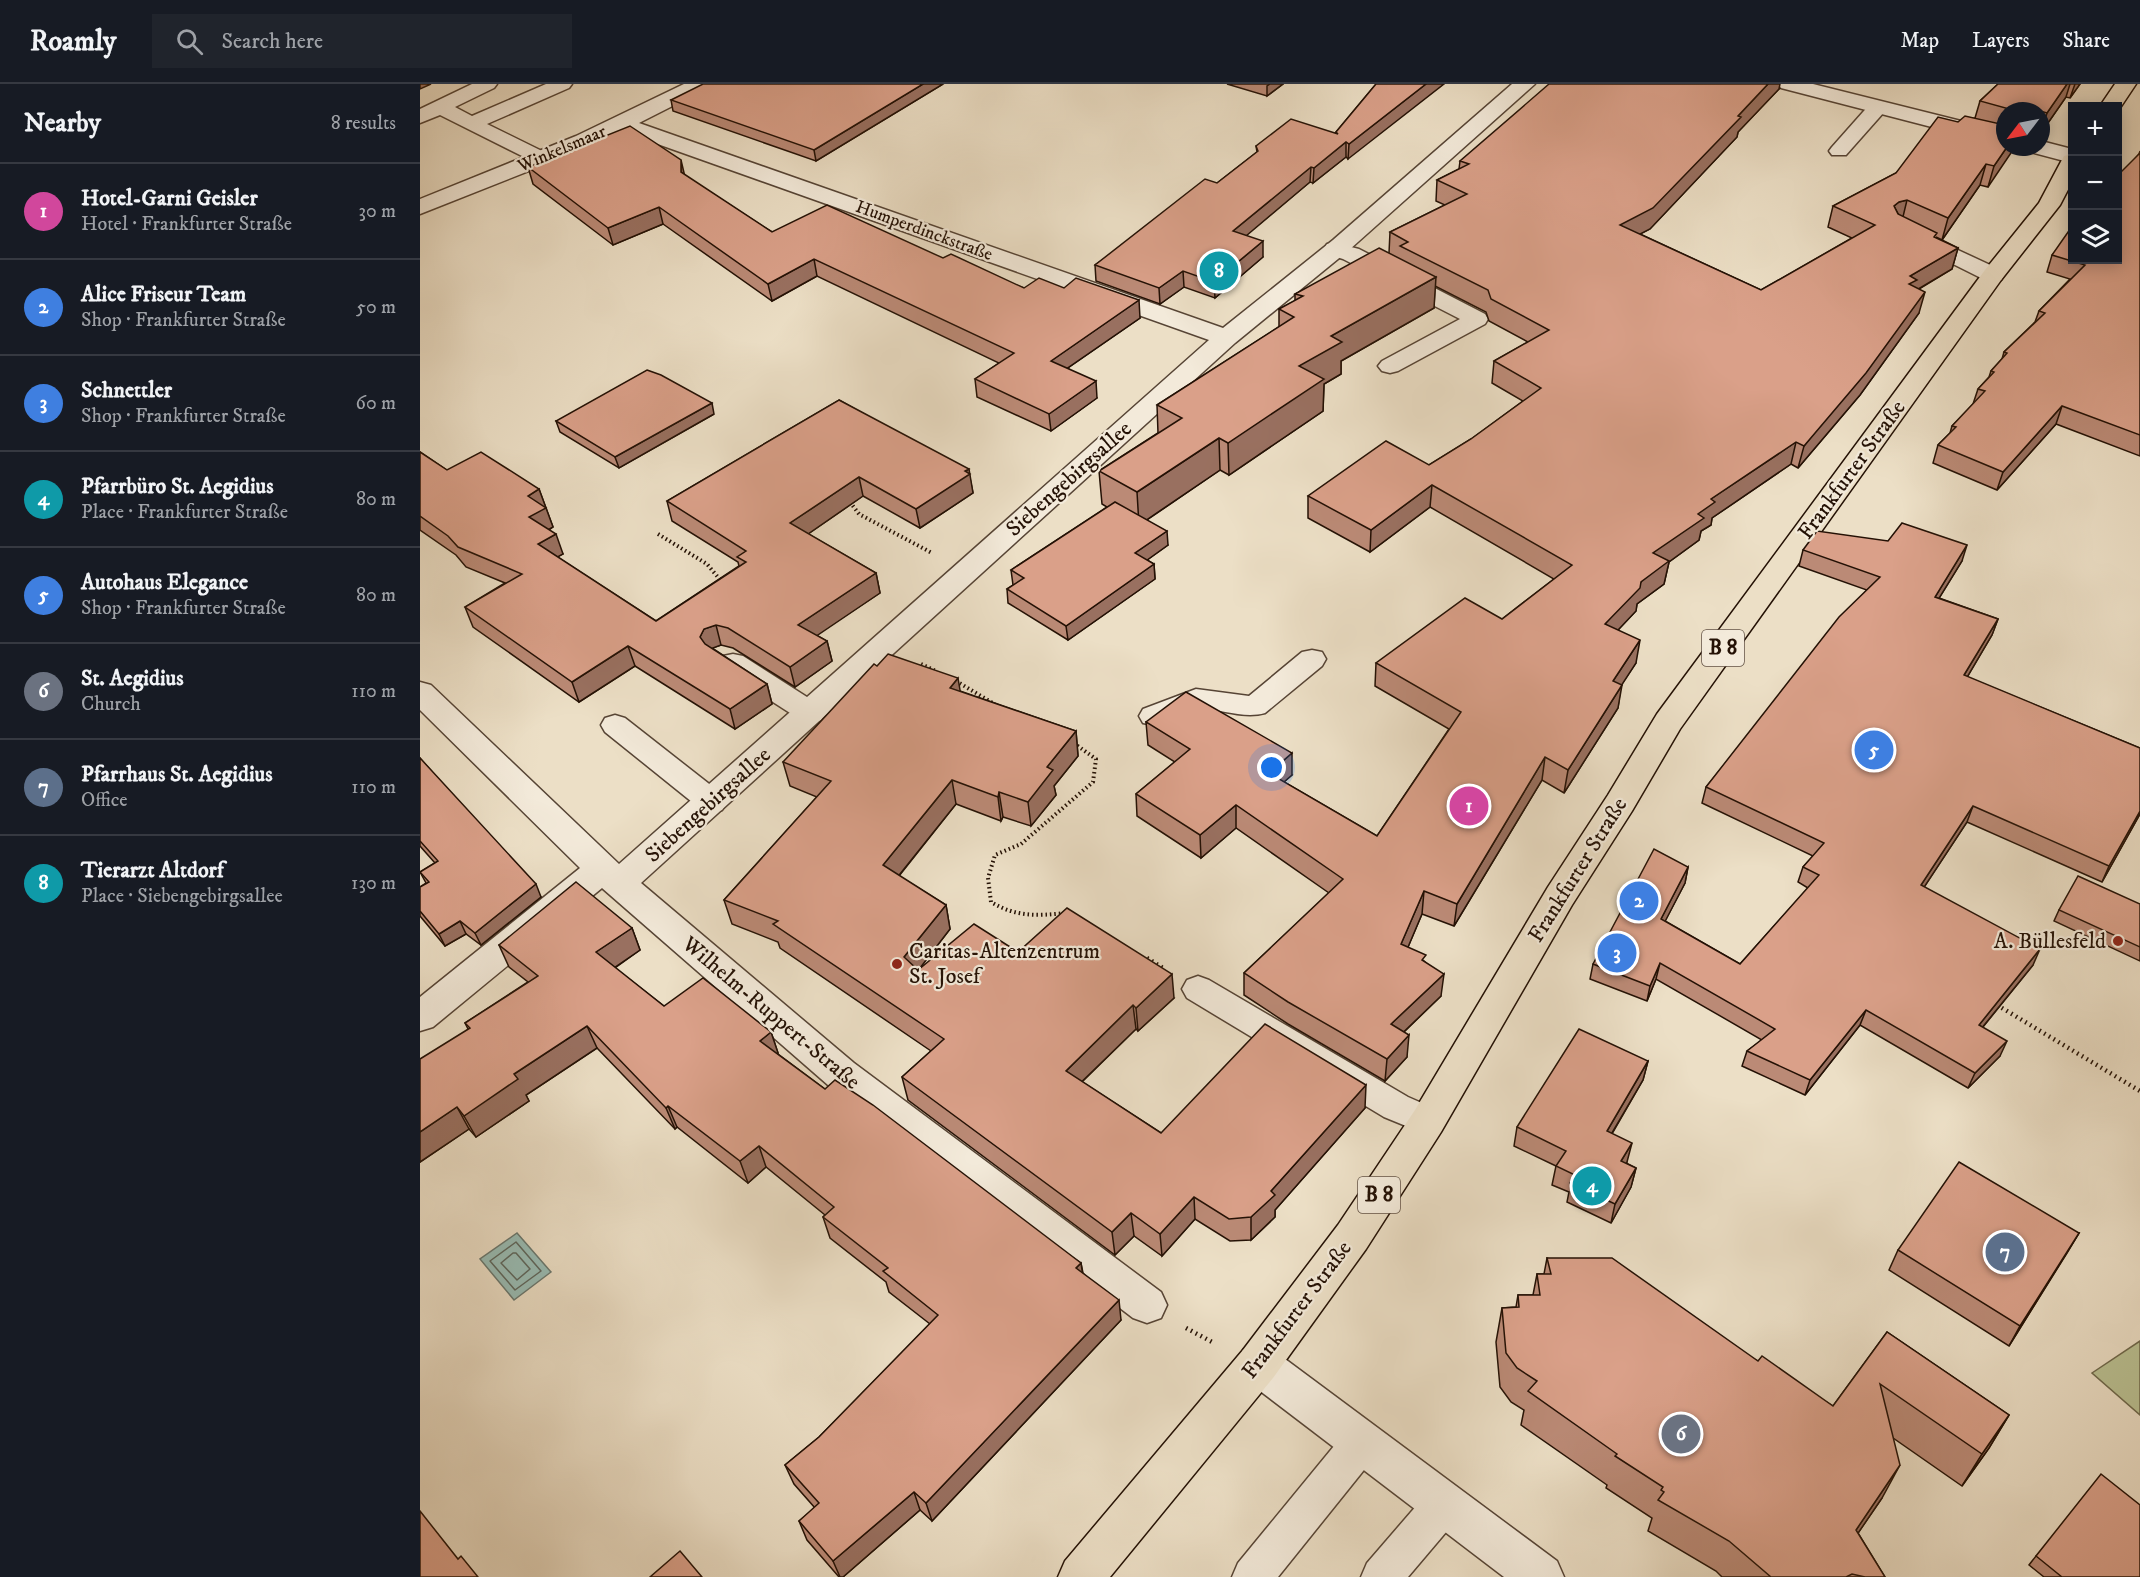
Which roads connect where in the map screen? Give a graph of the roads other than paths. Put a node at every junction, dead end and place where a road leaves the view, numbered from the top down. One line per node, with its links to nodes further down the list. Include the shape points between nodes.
1 (487, 84): 9 (lane)
2 (562, 84): 11 (lane)
3 (701, 84): 12 (street, Winkelsmaar)
4 (1525, 84): 21 (street, Siebengebirgsallee)
5 (1788, 84): 8 (street)
6 (2126, 84): 7 (main road)
7 (2113, 102)
8 (1878, 107): 13 (street); 15 (lane)
9 (441, 108): 10 (lane); 11 (lane)
10 (420, 117)
11 (472, 123): 17 (lane)
12 (622, 124): 17 (street, Winkelsmaar); 23 (street, Humperdinckstraße)
13 (1996, 137)
14 (2050, 150): 16 (street)
15 (1839, 151)
16 (2068, 155)
17 (542, 158): 19 (street, Winkelsmaar)
18 (2068, 170): 22 (main road, Frankfurter Straße / B 8, via 2049,205)
19 (420, 207)
20 (1901, 229): 22 (lane)
21 (1335, 249): 23 (street, Siebengebirgsallee); 24 (lane, via 1477,319)
22 (1994, 275): 35 (main road, Frankfurter Straße / B 8, via 1668,722)
23 (1226, 338): 28 (street, Siebengebirgsallee)
24 (1390, 366)
25 (722, 656): 28 (lane)
26 (1312, 659): 29 (lane, via 1254,706 1196,699)
27 (420, 692): 32 (street, Wilhelm-Ruppert-Straße)
28 (811, 713): 31 (street, Siebengebirgsallee)
29 (1153, 716)
30 (615, 725): 31 (lane)
31 (712, 802): 32 (street, Siebengebirgsallee)
32 (611, 876): 34 (street, Siebengebirgsallee); 36 (street, Wilhelm-Ruppert-Straße, via 842,1074)
33 (1197, 989): 35 (lane, via 1396,1107)
34 (420, 1017)
35 (1428, 1121): 37 (main road, Frankfurter Straße / B 8, via 1352,1237)
36 (1147, 1305)
37 (1258, 1364): 38 (street); 40 (main road, Frankfurter Straße / B 8)
38 (1362, 1442): 39 (street); 41 (lane)
39 (1444, 1504): 42 (lane); 43 (street)
40 (1081, 1577)
41 (1252, 1577)
42 (1381, 1577)
43 (1541, 1577)

